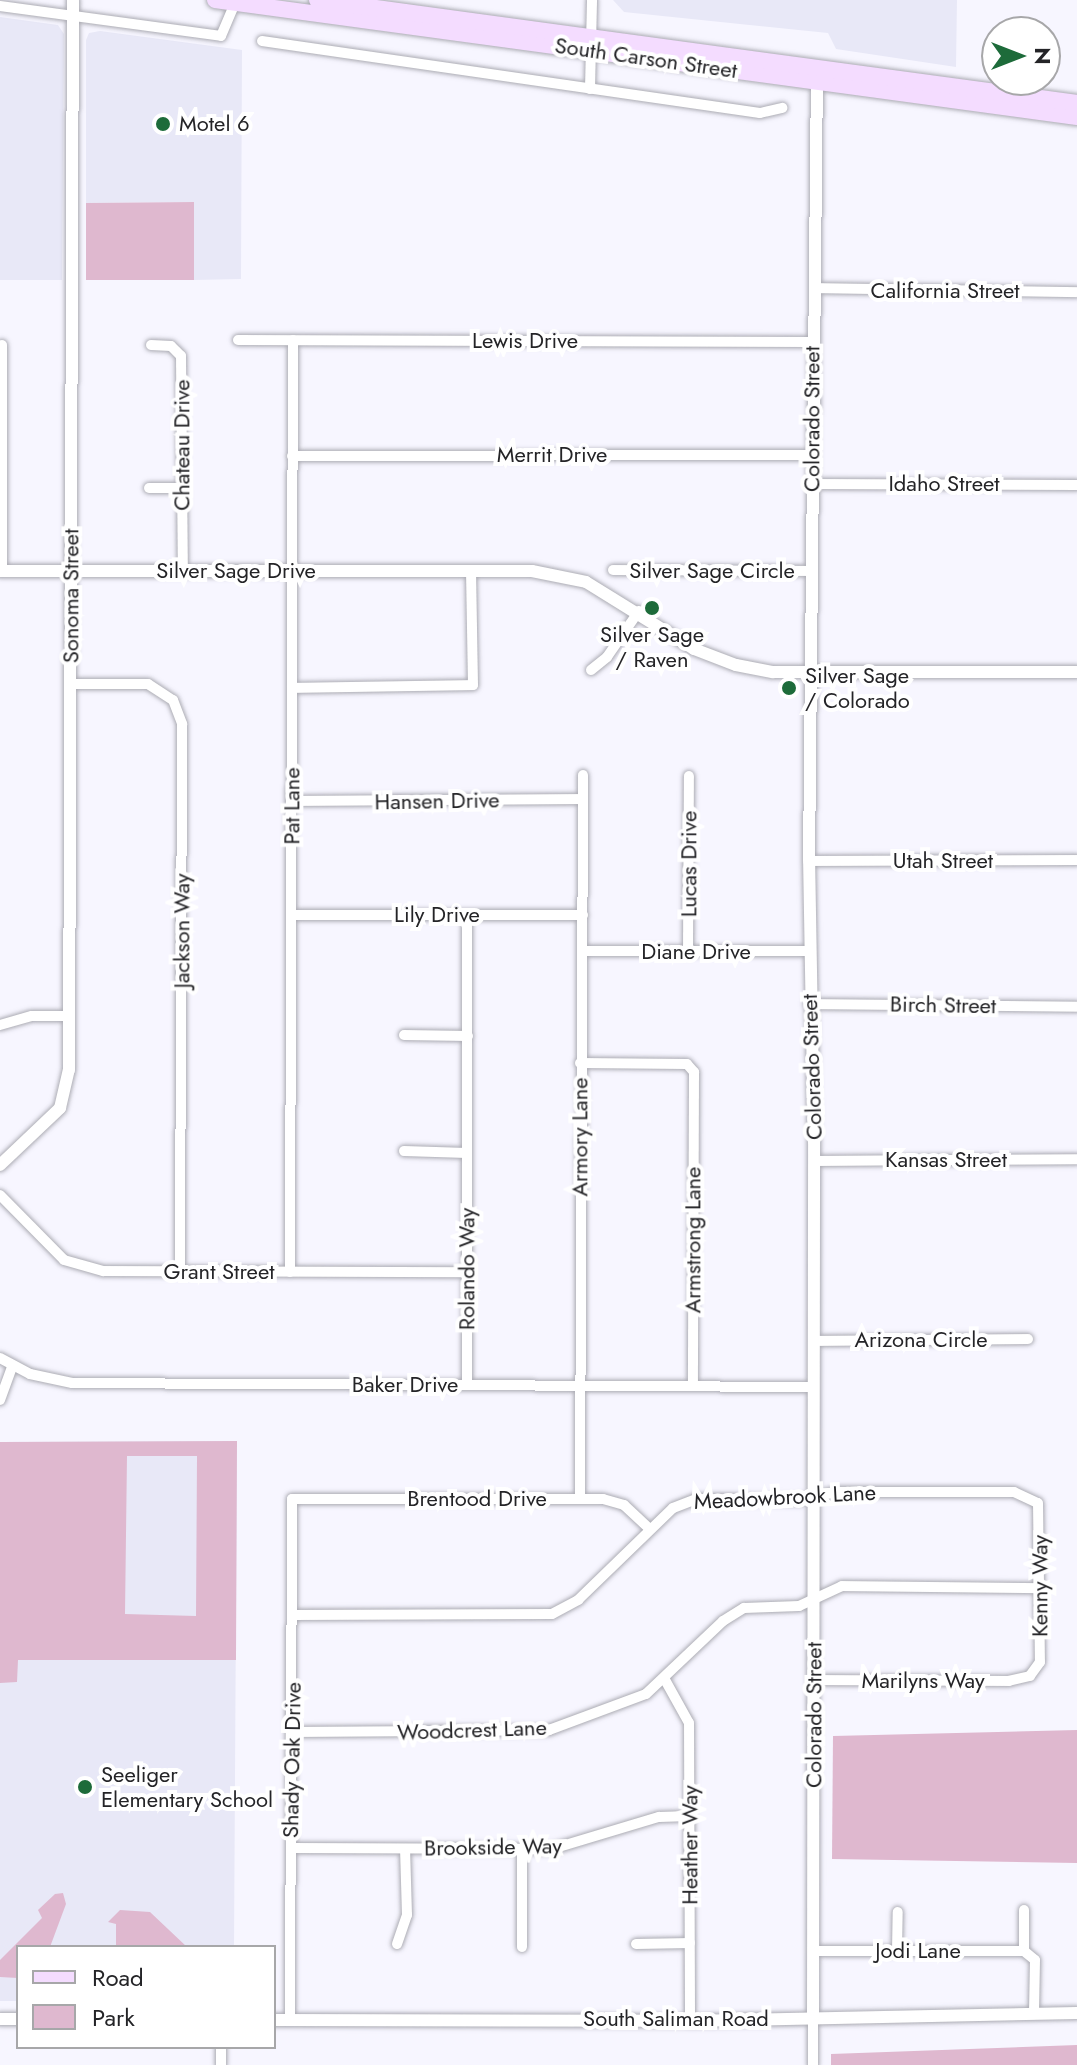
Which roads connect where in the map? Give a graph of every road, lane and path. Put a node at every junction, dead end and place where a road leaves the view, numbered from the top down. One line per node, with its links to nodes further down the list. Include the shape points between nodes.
1 (73, 0): 7 (street, Sonoma Street)
2 (215, 0): 5 (main road, South Carson Street)
3 (317, 0): 9 (main road, South Carson Street)
4 (592, 0): 9 (street)
5 (236, 1): 7 (street, via 227,33 221,36); 9 (main road, South Carson Street)
6 (0, 6): 7 (street)
7 (73, 17): 28 (street, Sonoma Street)
8 (262, 41): 11 (street)
9 (592, 43): 10 (main road, South Carson Street); 11 (street)
10 (817, 75): 12 (main road, South Carson Street); 14 (main road, South Carson Street); 15 (street, Colorado Street)
11 (590, 89): 13 (street, via 760,113)
12 (1077, 103)
13 (782, 108)
14 (1077, 117)
15 (814, 288): 16 (street, California Street); 19 (street, Colorado Street)
16 (1077, 292)
17 (238, 340): 18 (street, Lewis Drive)
18 (293, 340): 19 (street, Lewis Drive); 23 (street, Pat Lane)
19 (812, 342): 22 (street, Colorado Street)
20 (2, 345): 31 (street)
21 (151, 345): 27 (street, Chateau Drive, via 171,346 181,356)
22 (812, 455): 23 (street, Merrit Drive); 24 (street, Colorado Street)
23 (292, 456): 32 (street, Pat Lane)
24 (812, 484): 25 (street, Idaho Street); 34 (street, Colorado Street)
25 (1077, 485)
26 (149, 488): 27 (street)
27 (182, 488): 29 (street, Chateau Drive)
28 (71, 570): 29 (street, Silver Sage Drive); 31 (street, Silver Sage Drive); 39 (street, Sonoma Street)
29 (183, 570): 32 (street, Silver Sage Drive)
30 (613, 570): 34 (street, Silver Sage Circle)
31 (1, 571)
32 (292, 571): 33 (street, Silver Sage Drive); 40 (street, Pat Lane)
33 (471, 571): 35 (street, via 561,575 586,582); 40 (street, via 473,685)
34 (811, 571): 37 (street, Colorado Street)
35 (639, 611): 36 (street, via 607,657); 37 (street, via 718,661 773,672)
36 (591, 670)
37 (811, 672): 38 (street); 46 (street, Colorado Street)
38 (1077, 672)
39 (71, 684): 55 (street, Sonoma Street); 66 (street, Jackson Way, via 148,684 173,700 182,724)
40 (292, 688): 44 (street, Pat Lane)
41 (583, 775): 43 (street, Armory Lane)
42 (689, 776): 52 (street, Lucas Drive)
43 (582, 799): 44 (street, Hansen Drive); 49 (street, Armory Lane)
44 (292, 801): 47 (street, Pat Lane)
45 (1077, 860): 46 (street, Utah Street)
46 (809, 861): 51 (street, Colorado Street)
47 (291, 915): 48 (street, Lily Drive); 67 (street, Pat Lane)
48 (467, 915): 49 (street, Lily Drive); 58 (street, Rolando Way)
49 (583, 915): 50 (street, Armory Lane)
50 (583, 951): 52 (street, Diane Drive); 59 (street, Armory Lane)
51 (809, 951): 52 (street, Diane Drive); 53 (street, Colorado Street)
52 (688, 952)
53 (809, 1004): 54 (street, Birch Street); 63 (street, Colorado Street)
54 (1077, 1007)
55 (69, 1016): 56 (street, via 32,1016); 64 (street, Sonoma Street, via 68,1090 60,1108)
56 (0, 1025)
57 (404, 1035): 58 (street)
58 (468, 1036): 61 (street, Rolando Way)
59 (580, 1063): 74 (street, Armory Lane); 75 (street, Armstrong Lane, via 687,1064 694,1072)
60 (404, 1151): 61 (street)
61 (467, 1153): 68 (street, Rolando Way)
62 (1077, 1159): 63 (street, Kansas Street)
63 (814, 1161): 70 (street, Colorado Street)
64 (0, 1165)
65 (0, 1195): 66 (street, Grant Street, via 64,1260 103,1271)
66 (180, 1271): 67 (street, Grant Street)
67 (290, 1272): 68 (street, Grant Street)
68 (467, 1272): 73 (street, Rolando Way)
69 (1028, 1339): 70 (street, Arizona Circle)
70 (814, 1341): 76 (street, Colorado Street)
71 (0, 1358): 72 (street, Baker Drive)
72 (13, 1365): 73 (street, Baker Drive, via 72,1383); 77 (street)
73 (467, 1385): 74 (street, Baker Drive)
74 (580, 1386): 75 (street, Baker Drive); 81 (street, Armory Lane)
75 (693, 1386): 76 (street, Baker Drive)
76 (814, 1387): 78 (street, Colorado Street)
77 (0, 1400)
78 (814, 1493): 79 (street, Meadowbrook Lane); 82 (street, Meadowbrook Lane, via 799,1500 685,1501); 84 (street, Colorado Street)
79 (1031, 1496): 83 (street, Kenny Way, via 1041,1513)
80 (292, 1499): 81 (street, Brentood Drive); 85 (street, Shady Oak Drive)
81 (580, 1499): 82 (street, Brentood Drive, via 618,1502)
82 (650, 1529): 85 (street, Meadowbrook Lane, via 578,1600 552,1614)
83 (1041, 1588): 84 (street, Woodcrest Lane, via 842,1586); 86 (street, Kenny Way, via 1040,1662)
84 (814, 1597): 87 (street, Woodcrest Lane, via 799,1606 733,1612); 88 (street, Colorado Street)
85 (292, 1615): 89 (street, Shady Oak Drive)
86 (1030, 1676): 88 (street, Marilyns Way, via 1009,1681)
87 (664, 1678): 89 (street, Woodcrest Lane, via 637,1699 538,1732); 90 (street, Heather Way, via 674,1687 689,1723)
88 (814, 1680): 100 (street, Colorado Street)
89 (291, 1732): 91 (street, Shady Oak Drive)
90 (690, 1816): 93 (street, Brookside Way, via 659,1817 570,1847); 96 (street, Heather Way)
91 (291, 1848): 92 (street, Brookside Way); 107 (street, Shady Oak Drive)
92 (405, 1849): 93 (street, Brookside Way); 97 (street, via 407,1915)
93 (522, 1849): 99 (street)
94 (1024, 1910): 102 (street)
95 (898, 1912): 101 (street)
96 (690, 1943): 98 (street); 108 (street, Heather Way)
97 (397, 1944)
98 (636, 1944)
99 (522, 1947)
100 (813, 1951): 101 (street, Jodi Lane); 105 (street, Colorado Street)
101 (897, 1951): 102 (street, Jodi Lane)
102 (1024, 1951): 103 (street, via 1035,1960)
103 (1034, 2012): 104 (street, South Saliman Road); 105 (street, South Saliman Road)
104 (1077, 2013)
105 (813, 2019): 108 (street, South Saliman Road); 109 (street, Colorado Street)
106 (276, 2020): 107 (street, South Saliman Road)
107 (290, 2021): 108 (street, South Saliman Road)
108 (690, 2021)
109 (813, 2065)

